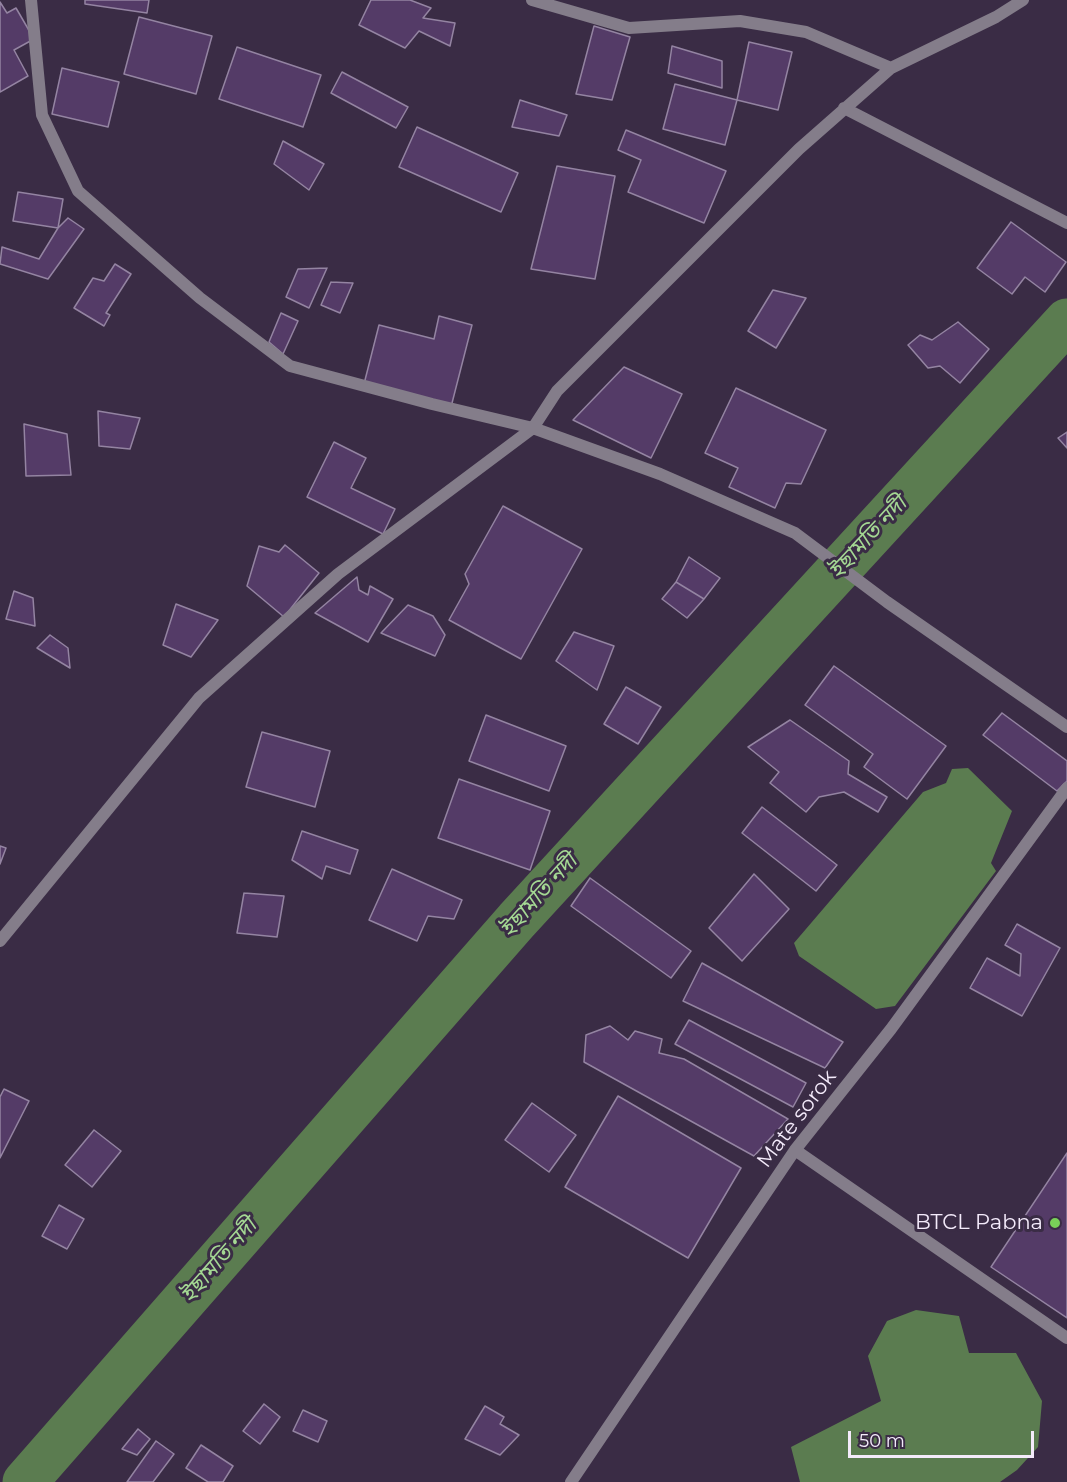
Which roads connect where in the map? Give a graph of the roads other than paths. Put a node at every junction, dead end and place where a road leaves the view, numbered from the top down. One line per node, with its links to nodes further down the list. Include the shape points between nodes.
1 (31, 0): 7 (street, via 42,115 78,191 200,298 290,366)
2 (532, 0): 4 (street, via 629,28 740,21 806,32)
3 (1023, 0): 4 (street)
4 (891, 68): 5 (street)
5 (844, 108): 6 (street); 7 (street, via 557,391)
6 (1067, 224)
7 (533, 428): 8 (street, via 660,474 795,533); 10 (street, via 338,574 199,698)
8 (1067, 728)
9 (1067, 788): 11 (street, Mate sorok, via 891,1029)
10 (0, 941)
11 (795, 1150): 12 (street); 13 (street, Mate sorok)
12 (1067, 1338)
13 (571, 1482)

